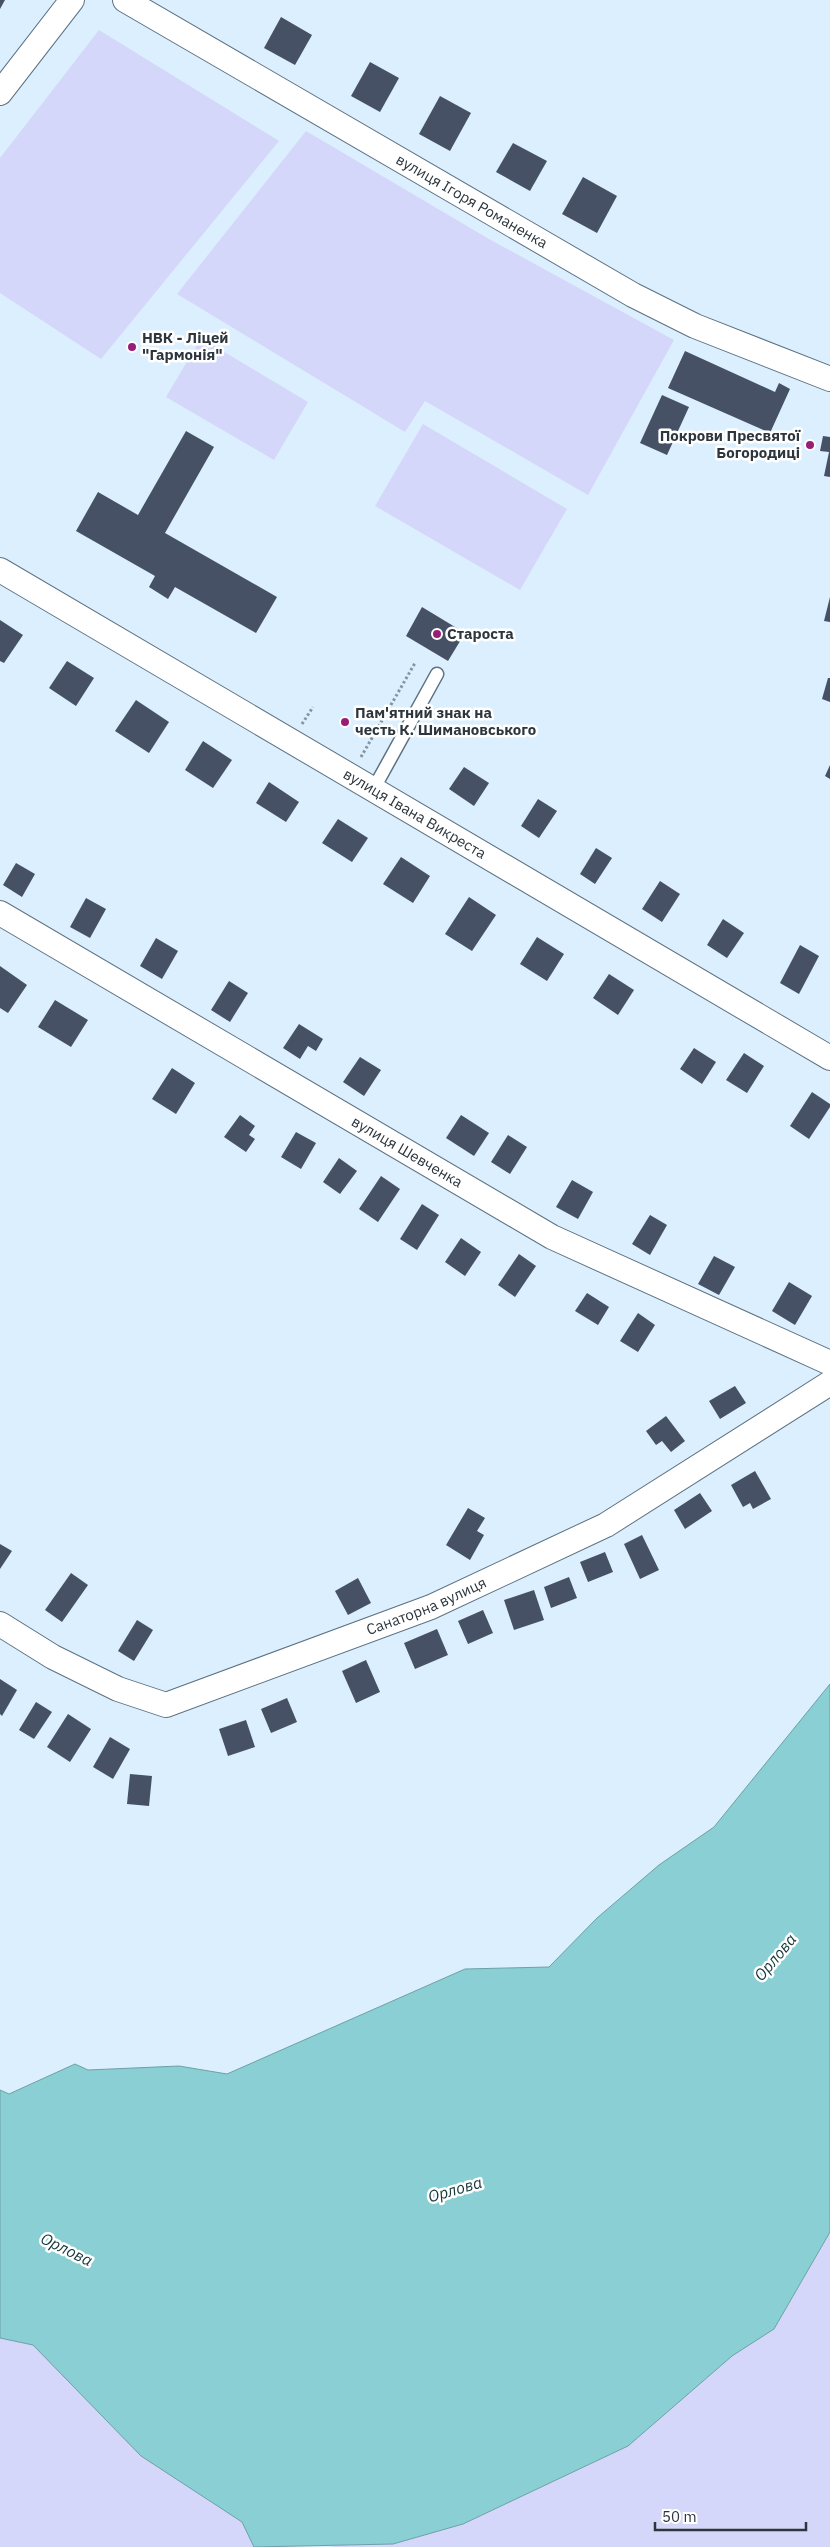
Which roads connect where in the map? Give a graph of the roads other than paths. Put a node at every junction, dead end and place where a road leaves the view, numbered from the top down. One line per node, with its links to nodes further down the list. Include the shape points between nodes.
1 (72, 0): 3 (street)
2 (125, 0): 4 (street, вулиця Ігоря Романенка, via 633,295 695,326)
3 (0, 93)
4 (830, 379)
5 (0, 570): 7 (street, вулиця Івана Викреста)
6 (437, 674): 7 (lane)
7 (373, 790): 9 (street, вулиця Івана Викреста)
8 (0, 913): 10 (street, вулиця Шевченка, via 552,1238)
9 (830, 1058)
10 (830, 1363)
11 (830, 1383): 12 (street, Санаторна вулиця, via 606,1525 431,1607 166,1705 110,1685 53,1658)
12 (0, 1624)

